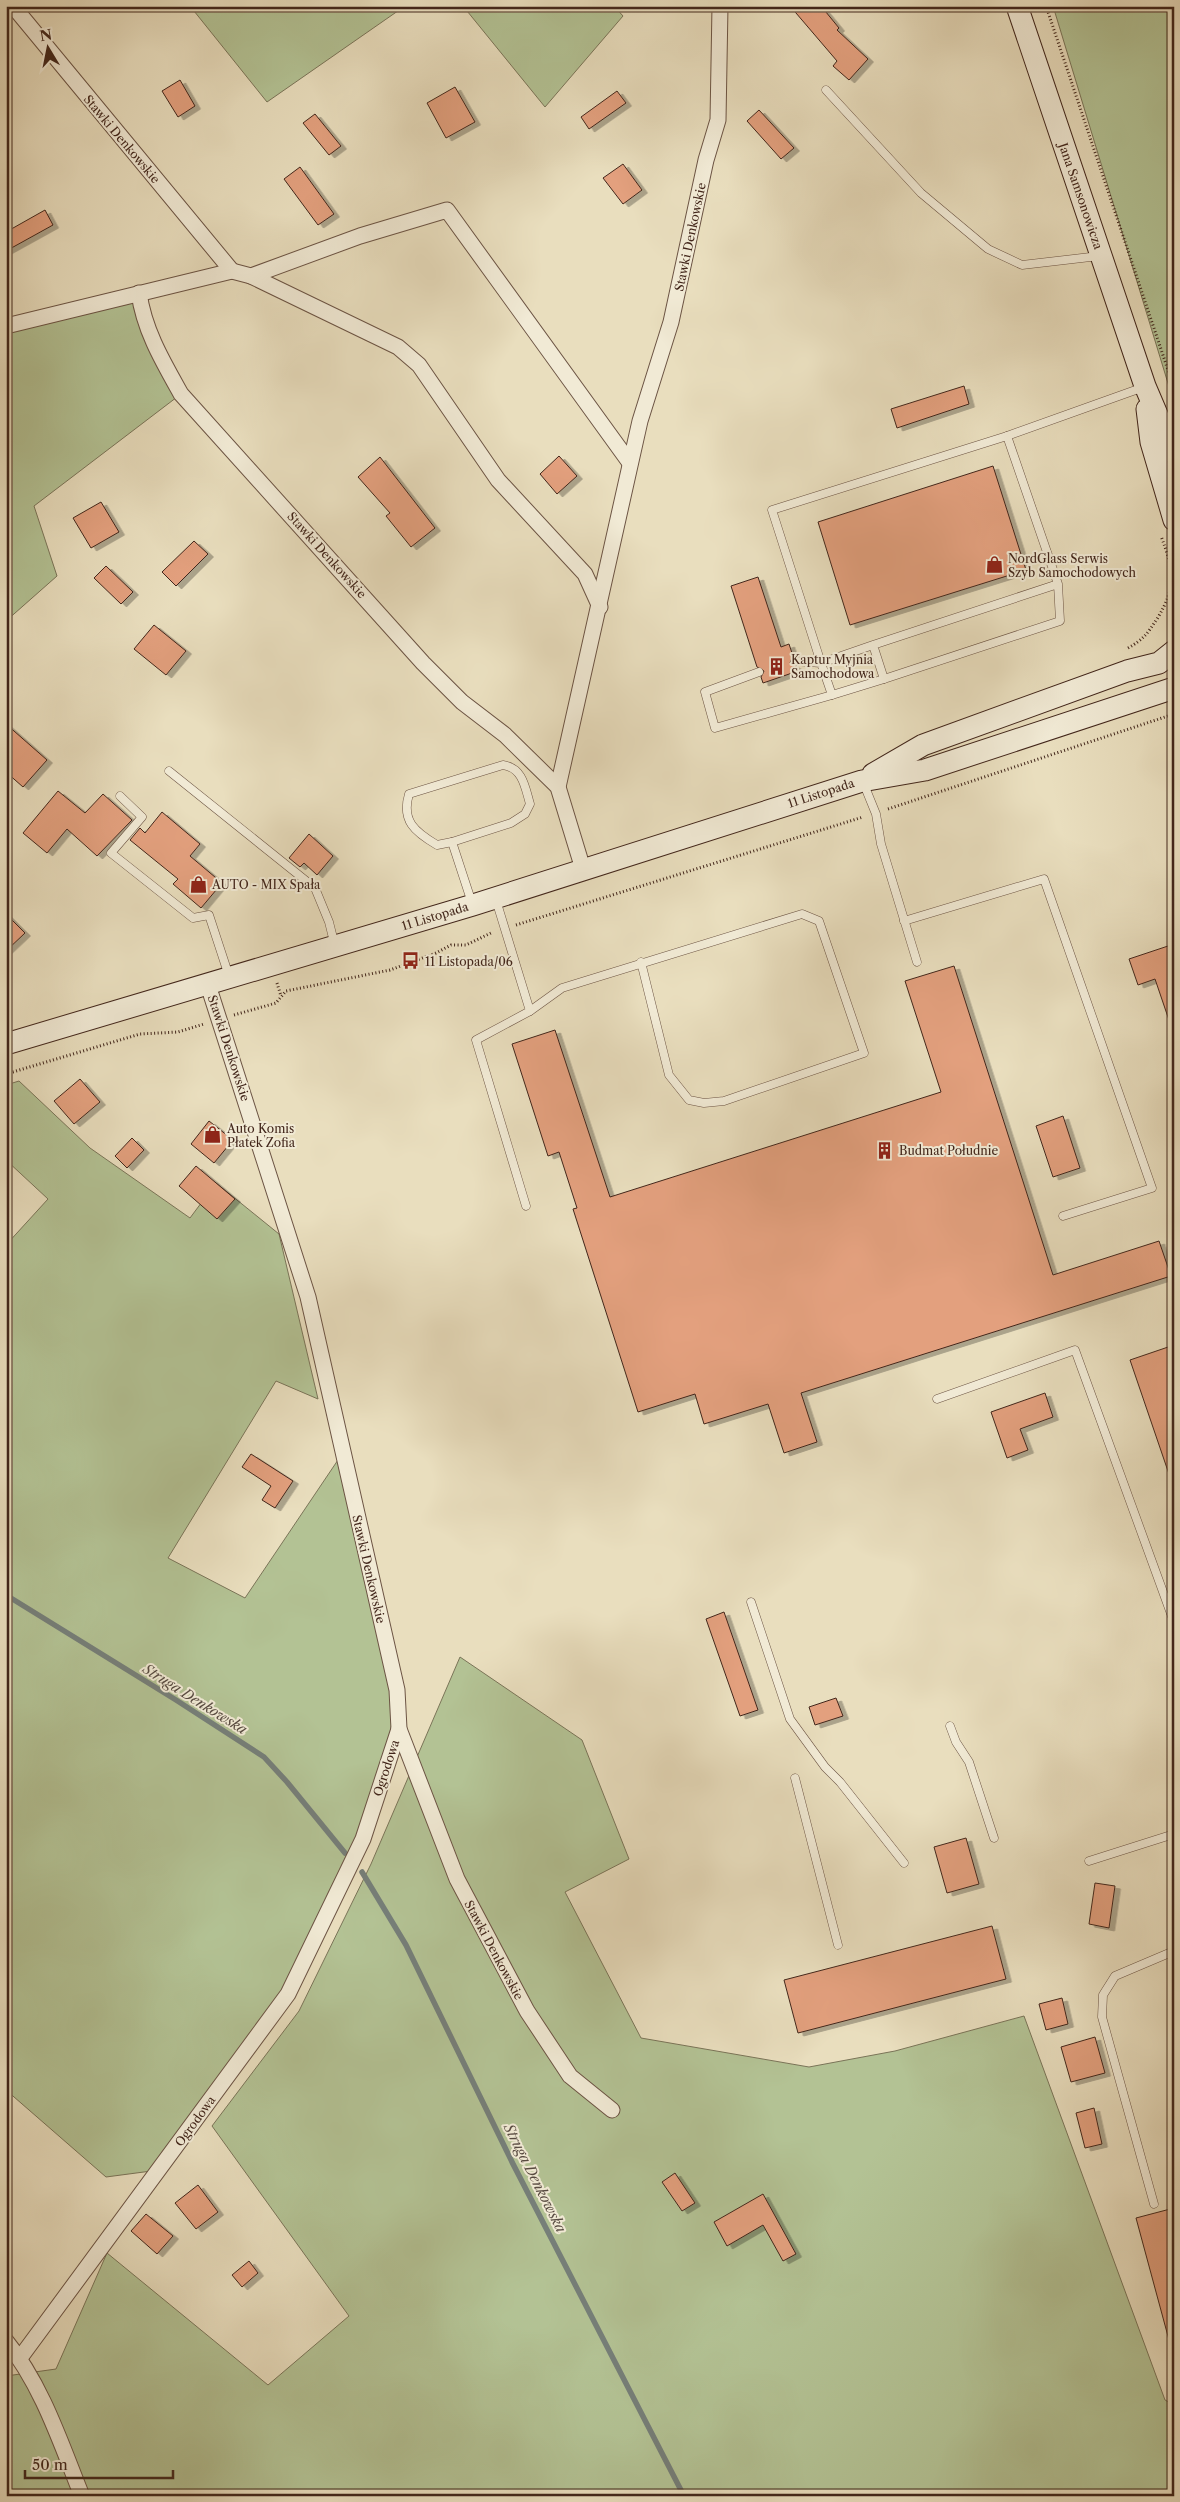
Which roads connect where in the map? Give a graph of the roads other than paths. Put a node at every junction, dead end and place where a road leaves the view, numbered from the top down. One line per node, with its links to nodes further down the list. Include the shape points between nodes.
1 (13, 6): 6 (street, Stawki Denkowskie)
2 (720, 6): 13 (street, Stawki Denkowskie, via 718,120 706,160 671,322)
3 (1017, 6): 5 (street, Jana Samsonowicza)
4 (826, 90): 5 (lane, via 921,193 988,249 1022,265)
5 (1101, 256): 10 (street, Jana Samsonowicza)
6 (232, 271): 7 (street); 8 (street)
7 (251, 276): 13 (street, via 360,236 447,210); 16 (street, via 398,347 419,365 498,480 585,574)
8 (139, 293): 9 (street); 27 (street, Stawki Denkowskie, via 142,313 156,349 181,394 423,663 462,702 512,741)
9 (6, 326)
10 (1145, 386): 11 (lane); 12 (street, Jana Samsonowicza); 14 (street, Jana Samsonowicza, via 1151,442)
11 (1007, 436): 15 (lane); 20 (lane, via 772,510)
12 (1174, 454)
13 (630, 463): 16 (street, Stawki Denkowskie)
14 (1174, 520)
15 (1058, 584): 17 (lane); 22 (lane, via 1060,621)
16 (600, 607): 27 (street, Stawki Denkowskie)
17 (873, 645): 20 (lane); 22 (lane)
18 (1174, 650): 26 (street, 11 Listopada, via 1159,663 1127,671 924,745)
19 (795, 661): 20 (lane)
20 (821, 663): 24 (lane)
21 (759, 672): 24 (lane, via 705,692 715,728)
22 (884, 679): 24 (lane)
23 (1174, 688): 26 (street, 11 Listopada, via 925,770)
24 (832, 696)
25 (169, 771): 34 (lane, via 315,888)
26 (862, 780): 30 (street, 11 Listopada); 33 (lane, via 876,814 881,844)
27 (558, 787): 30 (street, Stawki Denkowskie)
28 (120, 796): 37 (lane, via 142,818 112,853 194,918 210,915)
29 (452, 842): 29 (lane, via 511,823 525,814 530,804 521,774 513,767 503,765 409,794 405,808 410,822 437,845); 32 (lane)
30 (582, 869): 31 (street, 11 Listopada)
31 (495, 898): 32 (street, 11 Listopada); 39 (lane)
32 (473, 905): 34 (street, 11 Listopada)
33 (904, 921): 36 (lane); 42 (lane, via 1044,879 1152,1188)
34 (335, 947): 37 (street, 11 Listopada)
35 (640, 962): 35 (lane, via 791,916 813,917 819,921 864,1053 724,1101 704,1104 689,1100 669,1076); 39 (lane, via 562,988)
36 (916, 962)
37 (230, 978): 38 (street, 11 Listopada)
38 (208, 985): 40 (street, 11 Listopada); 47 (street, Stawki Denkowskie, via 308,1297 397,1690)
39 (530, 1011): 41 (lane, via 476,1040)
40 (6, 1044)
41 (526, 1206)
42 (1063, 1216)
43 (937, 1399): 45 (lane, via 1075,1350)
44 (751, 1602): 52 (lane, via 790,1719)
45 (1174, 1622)
46 (950, 1726): 50 (lane, via 969,1762)
47 (399, 1729): 55 (street, Stawki Denkowskie, via 457,1880 527,2011 570,2076); 58 (street, Ogrodowa, via 363,1839 288,1994)
48 (795, 1778): 53 (lane)
49 (1174, 1834): 51 (lane)
50 (994, 1838)
51 (1089, 1861)
52 (904, 1863)
53 (838, 1946)
54 (1174, 1951): 56 (lane, via 1115,1976 1103,1995 1102,2017)
55 (612, 2110)
56 (1154, 2204)
57 (6, 2342): 58 (street)
58 (20, 2358): 59 (street)
59 (82, 2496)

